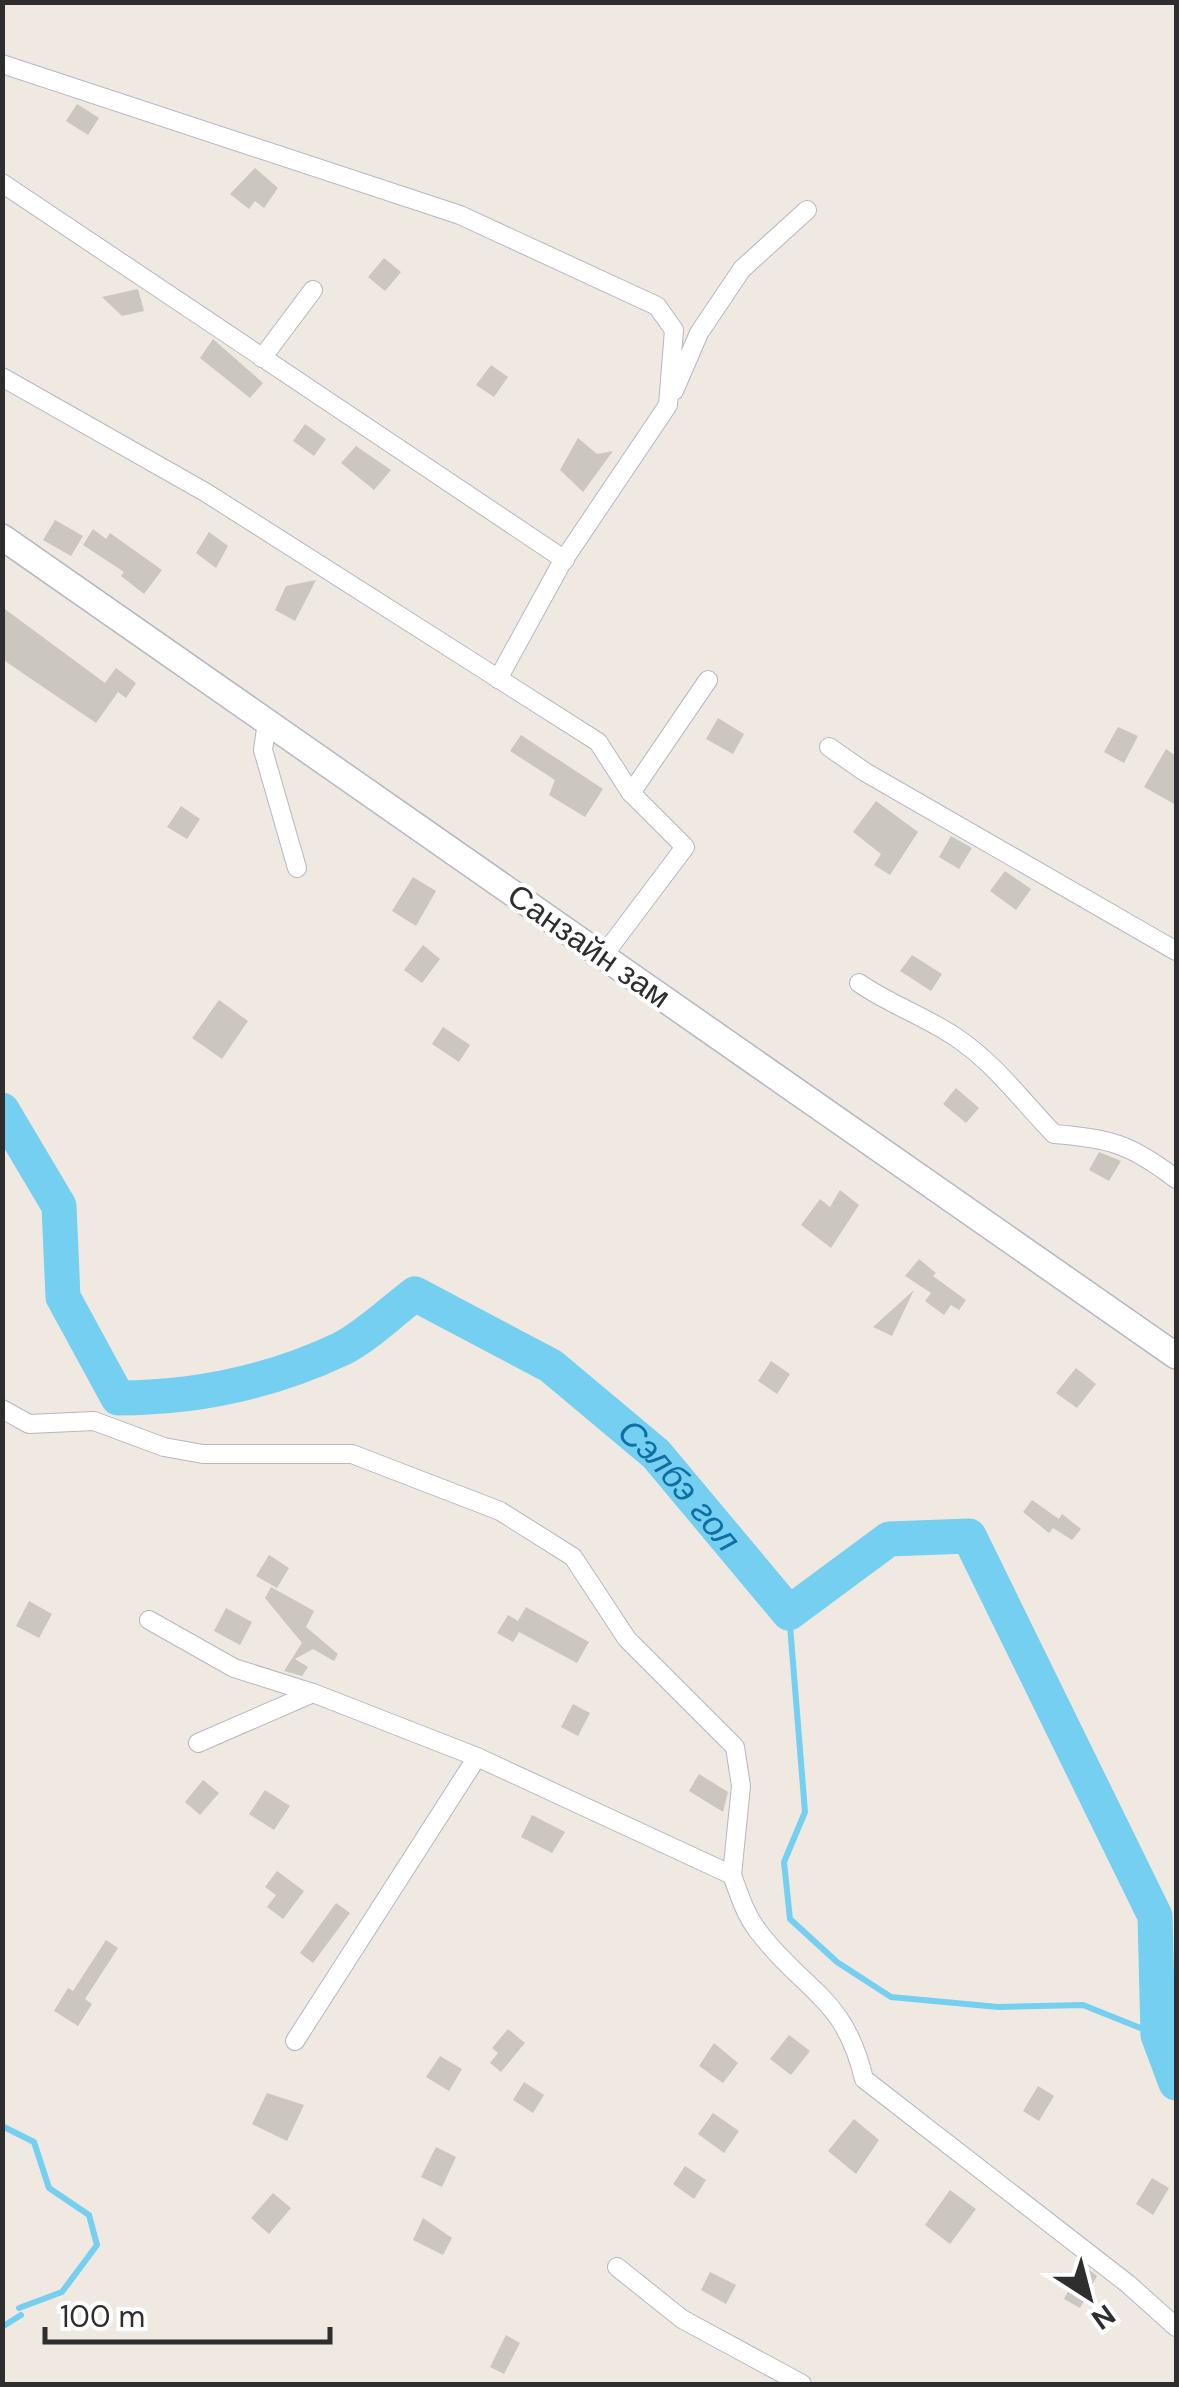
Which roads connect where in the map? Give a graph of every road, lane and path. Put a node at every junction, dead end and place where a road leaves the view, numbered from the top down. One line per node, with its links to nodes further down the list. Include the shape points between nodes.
1 (2, 64): 7 (street, via 460,215 656,306 674,330)
2 (6, 188): 5 (street)
3 (807, 210): 7 (street, via 742,269 699,333)
4 (313, 290): 5 (street)
5 (262, 358): 9 (street)
6 (2, 377): 10 (street, via 205,492)
7 (668, 405): 9 (street)
8 (2, 537): 12 (main road, Санзайн зам)
9 (565, 560): 10 (street)
10 (498, 679): 14 (street, via 598,742)
11 (708, 680): 14 (street)
12 (268, 722): 15 (street, via 263,750); 17 (main road, Санзайн зам)
13 (830, 747): 16 (street)
14 (631, 792): 17 (street, via 685,847)
15 (298, 868)
16 (1176, 951)
17 (603, 956): 20 (main road, Санзайн зам)
18 (859, 983): 19 (street, via 952,1034 1006,1076 1054,1134 1109,1138 1142,1152)
19 (1176, 1179)
20 (1176, 1356)
21 (2, 1409): 26 (street, via 29,1424 94,1421 203,1454 352,1454 500,1511 573,1556 628,1639 735,1748 741,1786)
22 (149, 1620): 23 (street, via 234,1668)
23 (313, 1693): 24 (street); 25 (street)
24 (198, 1744)
25 (477, 1757): 26 (street); 27 (street)
26 (732, 1875): 29 (street, via 757,1930 829,2002 854,2040 864,2079)
27 (296, 2042)
28 (617, 2267): 30 (street, via 682,2320)
29 (1176, 2327)
30 (802, 2384)

